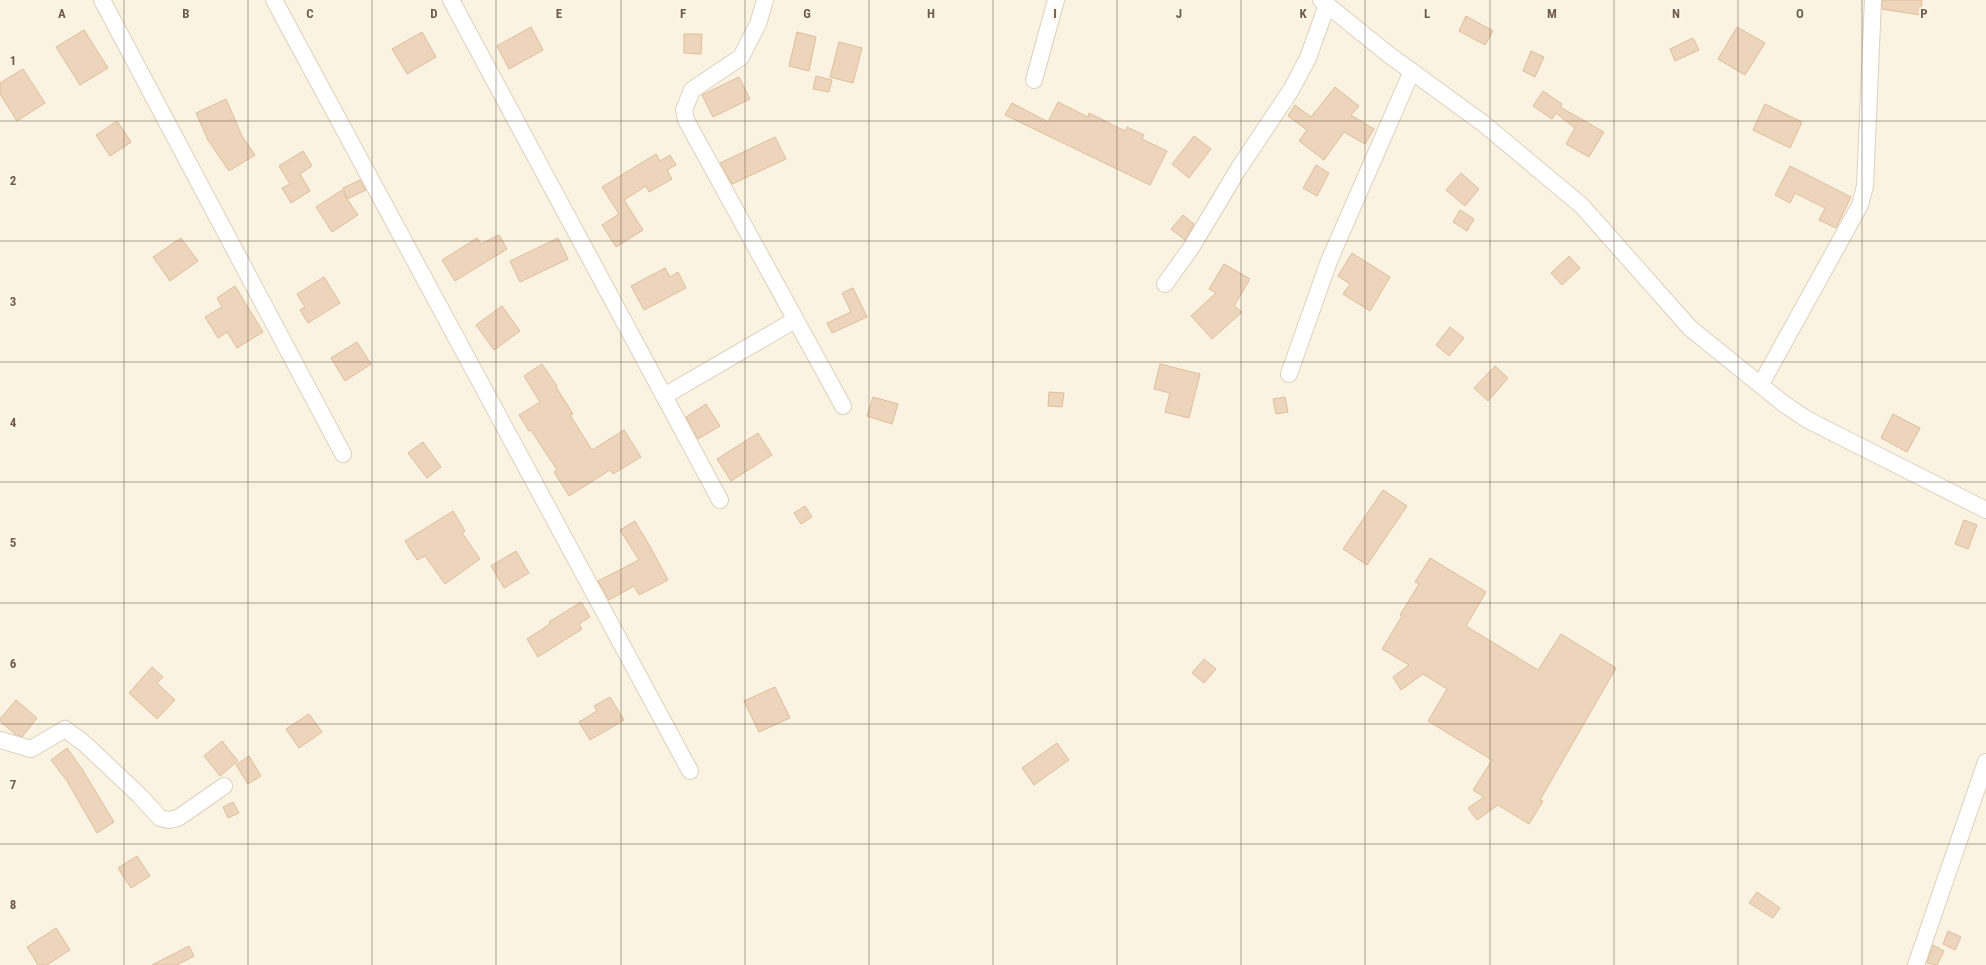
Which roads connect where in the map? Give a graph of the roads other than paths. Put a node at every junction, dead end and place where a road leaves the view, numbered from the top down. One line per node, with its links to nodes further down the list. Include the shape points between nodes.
1 (102, 0): 16 (street)
2 (274, 0): 21 (street)
3 (451, 0): 14 (street)
4 (765, 0): 11 (street, via 758,24 741,57 692,90 684,110 686,120)
5 (1056, 0): 9 (street)
6 (1873, 0): 13 (street, via 1865,186 1860,205)
7 (1324, 2): 8 (street); 10 (street, via 1308,58 1291,90 1191,248)
8 (1412, 72): 12 (street, via 1329,261); 13 (street, via 1484,124 1582,206 1690,328)
9 (1034, 80)
10 (1165, 284)
11 (795, 320): 14 (street); 15 (street)
12 (1290, 374)
13 (1761, 384): 18 (street, via 1808,420)
14 (664, 396): 17 (street)
15 (843, 406)
16 (343, 454)
17 (720, 500)
18 (1986, 510)
19 (0, 740): 22 (street, via 31,749 65,729 85,744 160,818 169,820 178,818)
20 (1986, 762): 23 (street)
21 (690, 771)
22 (224, 786)
23 (1916, 965)

